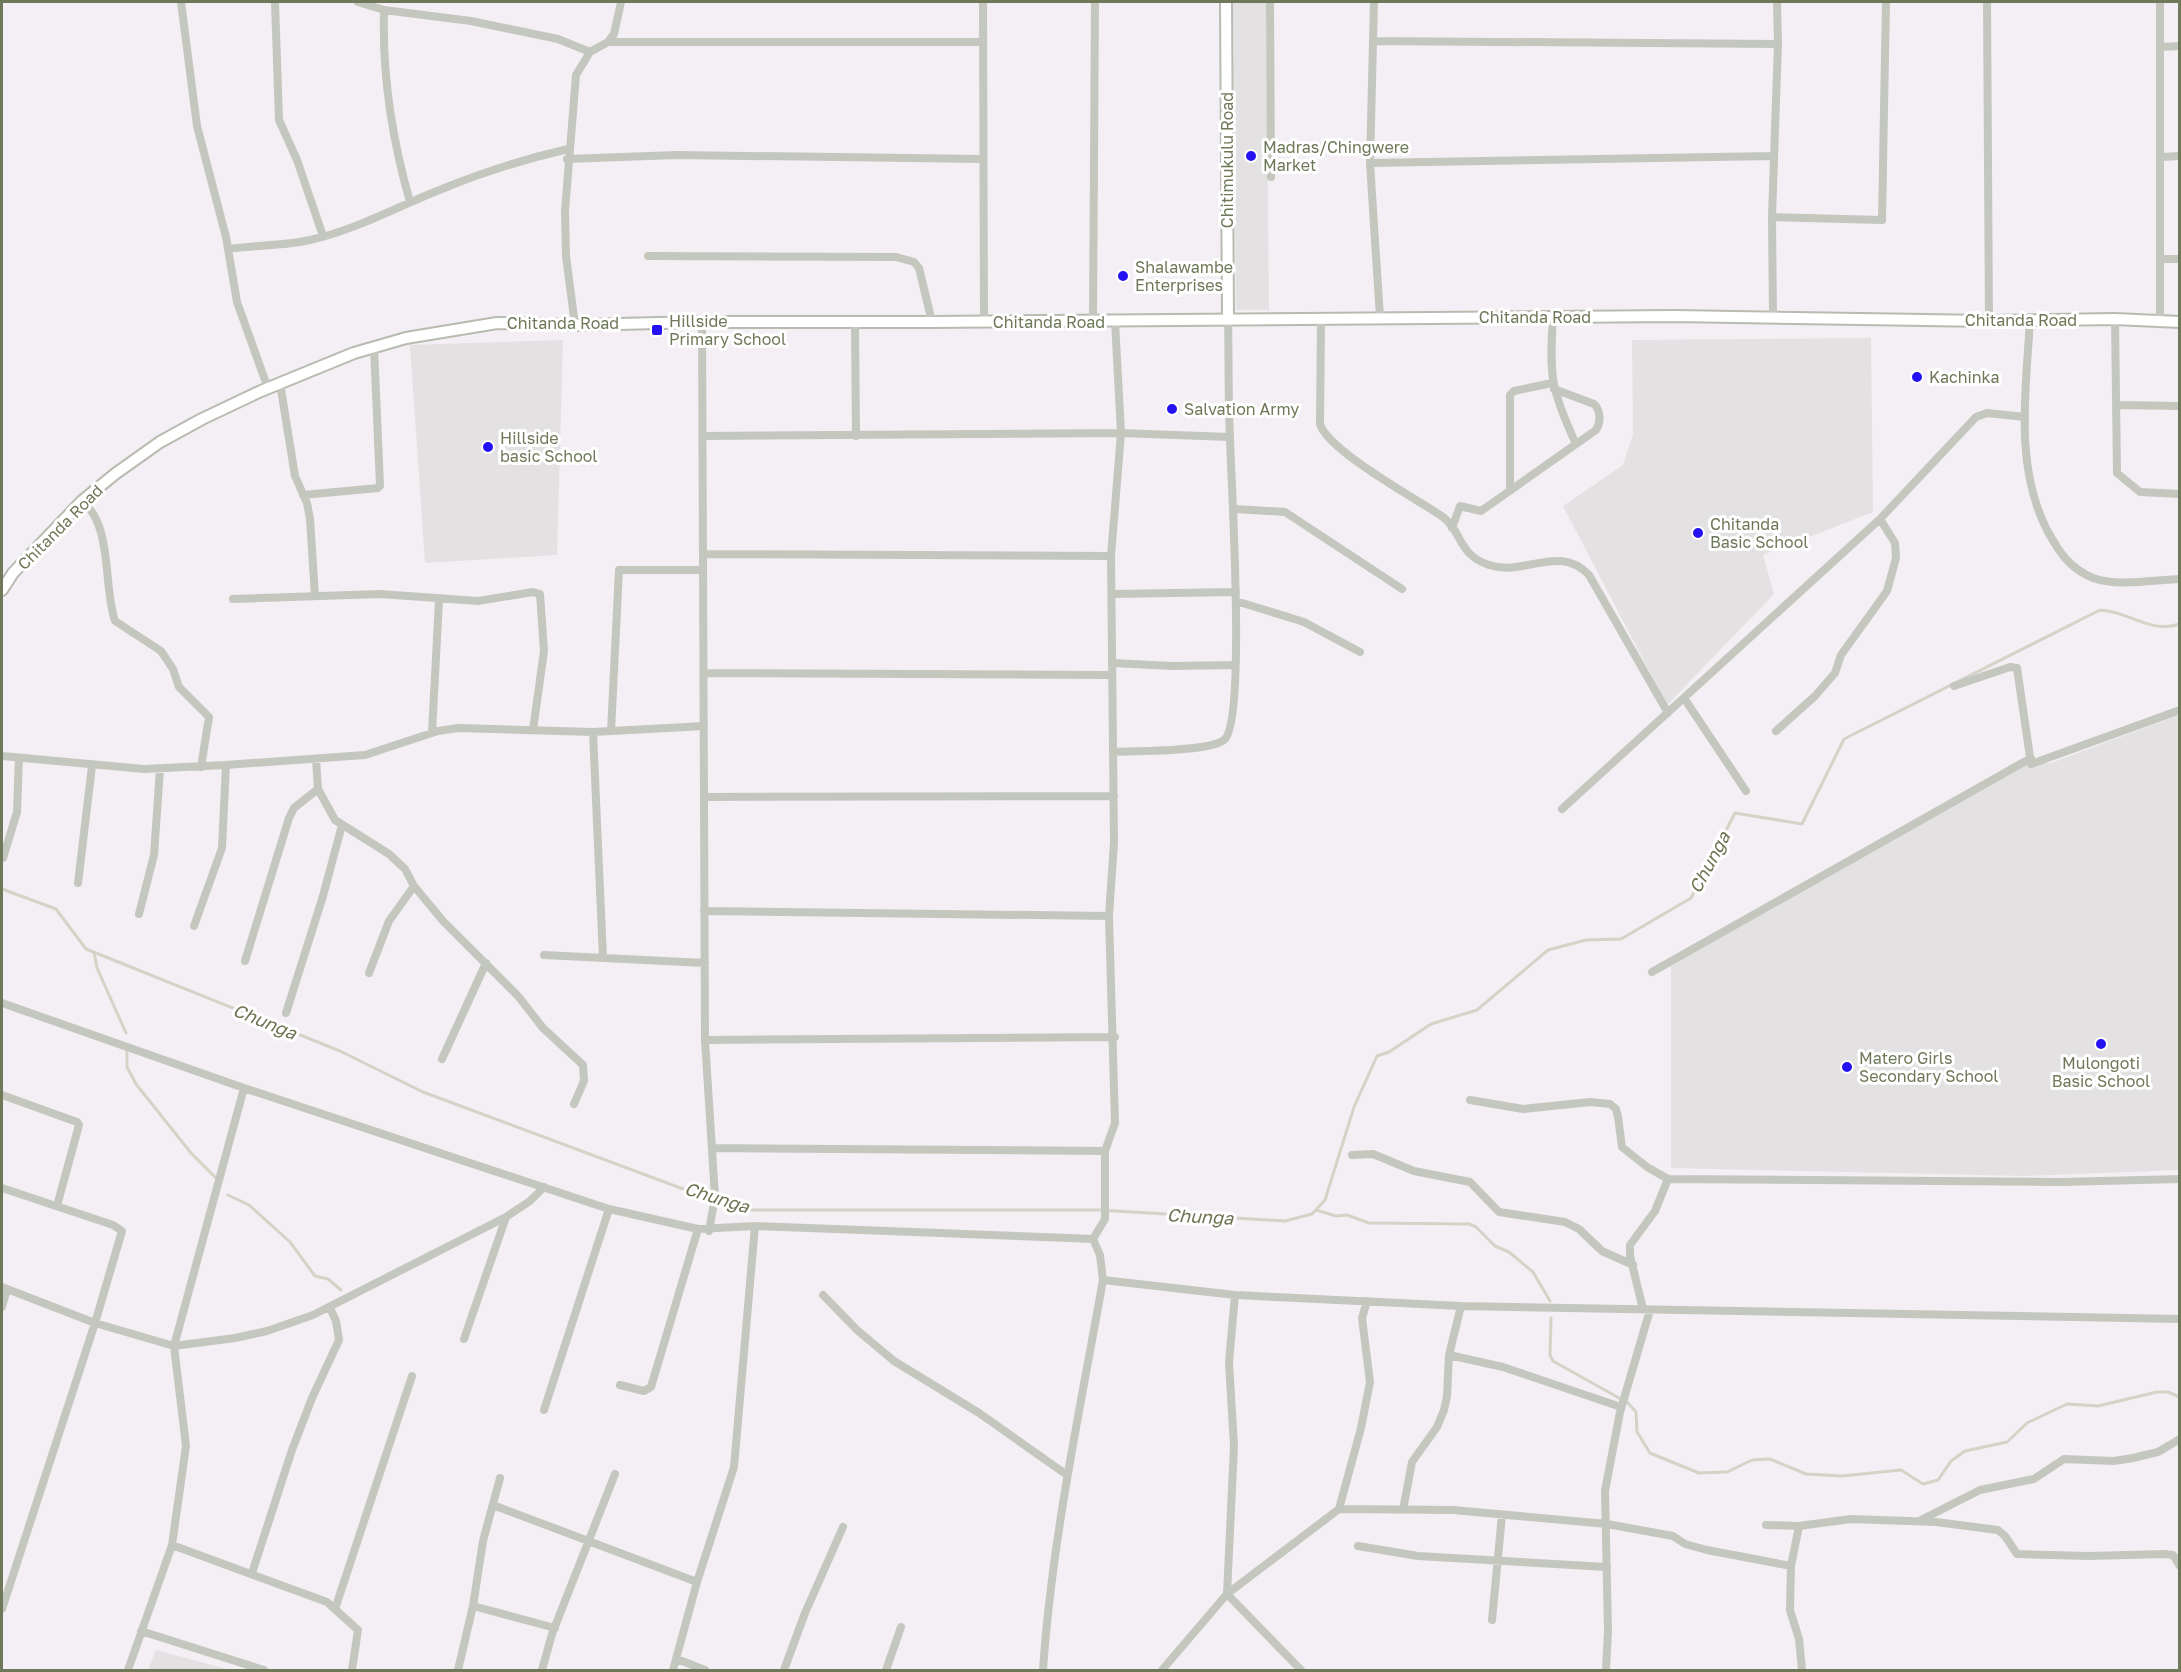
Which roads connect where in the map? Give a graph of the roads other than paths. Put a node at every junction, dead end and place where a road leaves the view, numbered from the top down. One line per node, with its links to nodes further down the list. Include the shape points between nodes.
1 (181, 2): 33 (street, via 197,126)
2 (275, 2): 32 (street, via 279,120)
3 (358, 2): 14 (street)
4 (621, 2): 16 (street, via 614,34)
5 (983, 2): 17 (street)
6 (1095, 2): 44 (street)
7 (1226, 2): 41 (street, Chitimukulu Road)
8 (1270, 2): 29 (street)
9 (1374, 2): 15 (street)
10 (1777, 2): 18 (street)
11 (1886, 2): 31 (street, via 1882,220)
12 (1988, 2): 46 (street)
13 (2160, 2): 20 (street)
14 (384, 9): 21 (street, via 558,39); 30 (street, via 386,86)
15 (1373, 41): 18 (street); 28 (street)
16 (608, 42): 17 (street); 21 (street)
17 (983, 42): 27 (street)
18 (1779, 44): 23 (street)
19 (2180, 46): 20 (street)
20 (2160, 47): 25 (street)
21 (590, 52): 22 (street, via 576,75)
22 (568, 148): 26 (street); 30 (street, via 533,156)
23 (1774, 156): 28 (street); 31 (street)
24 (2180, 156): 25 (street)
25 (2161, 157): 35 (street)
26 (567, 159): 27 (street, via 665,155); 53 (street, via 566,256)
27 (982, 159): 49 (street)
28 (1370, 163): 40 (street)
29 (1271, 177)
30 (410, 202): 32 (street)
31 (1772, 217): 38 (street)
32 (323, 236): 33 (street)
33 (228, 249): 55 (street, via 237,302)
34 (648, 256): 48 (street, via 905,259 919,268)
35 (2161, 259): 36 (street); 52 (street)
36 (2180, 259)
37 (1552, 317): 38 (street, Chitanda Road); 40 (street, Chitanda Road); 57 (street)
38 (1773, 317): 46 (street, Chitanda Road)
39 (1321, 318): 40 (street, Chitanda Road); 41 (street, Chitanda Road); 72 (street, via 1322,430)
40 (1380, 318)
41 (1228, 319): 45 (street, Chitanda Road); 64 (street)
42 (2115, 319): 43 (street, Chitanda Road); 52 (street, Chitanda Road); 58 (street)
43 (2030, 320): 46 (street, Chitanda Road); 60 (street)
44 (1094, 321): 45 (street, Chitanda Road); 49 (street, Chitanda Road)
45 (1115, 321): 61 (street)
46 (1989, 321)
47 (702, 322): 51 (street, Chitanda Road); 53 (street, Chitanda Road); 62 (street)
48 (932, 322): 49 (street, Chitanda Road); 51 (street, Chitanda Road)
49 (984, 322)
50 (2180, 322): 52 (street, Chitanda Road)
51 (855, 323): 63 (street)
52 (2160, 323)
53 (575, 325): 54 (street, Chitanda Road, via 497,323)
54 (374, 347): 56 (street, Chitanda Road); 68 (street, via 380,486)
55 (265, 380)
56 (280, 383): 68 (street, via 295,476); 69 (street, Chitanda Road, via 160,442)
57 (1552, 386): 65 (street); 65 (street, via 1597,407 1596,430); 66 (street, via 1514,391 1510,395)
58 (2116, 405): 59 (street); 67 (street, via 2117,472 2140,492)
59 (2180, 406)
60 (2025, 417): 71 (street, via 1987,413 1976,417); 76 (street, via 2025,460 2035,506 2060,554 2092,577 2109,581)
61 (1121, 433): 63 (street); 64 (street); 74 (street)
62 (703, 436): 63 (street); 73 (street)
63 (856, 436)
64 (1230, 437): 70 (street)
65 (1576, 444): 66 (street)
66 (1510, 490): 72 (street, via 1481,511 1460,506)
67 (2180, 494)
68 (303, 495): 80 (street, via 314,556)
69 (82, 501): 78 (street, Chitanda Road, via 13,573); 106 (street, via 100,531 116,621 162,651 179,687 209,717)
70 (1234, 508): 77 (street, via 1285,512); 81 (street)
71 (1880, 519): 90 (street); 96 (street, via 1895,543 1896,558 1887,591 1841,655 1835,673)
72 (1452, 528): 92 (street, via 1463,548 1490,565 1504,568 1557,560 1580,566 1590,575)
73 (703, 554): 74 (street); 75 (street)
74 (1111, 556): 79 (street)
75 (703, 570): 87 (street); 95 (street, via 619,570)
76 (2180, 579)
77 (1402, 589)
78 (2, 590)
79 (1112, 594): 81 (street); 85 (street)
80 (315, 596): 82 (street); 83 (street, via 380,594)
81 (1236, 596): 84 (street, via 1304,622); 86 (street)
82 (233, 599)
83 (439, 600): 94 (street, via 478,601 540,594 544,651); 98 (street)
84 (1360, 652)
85 (1112, 663): 86 (street); 88 (street)
86 (1235, 665): 99 (street, via 1235,700 1230,730 1224,740 1178,749)
87 (705, 674): 88 (street); 93 (street)
88 (1112, 675): 99 (street)
89 (1954, 686): 102 (street, via 2017,668)
90 (1684, 698): 92 (street); 109 (street)
91 (2180, 710): 102 (street, via 2031,764)
92 (1668, 712): 112 (street)
93 (704, 726): 95 (street); 111 (street)
94 (533, 730): 97 (street); 98 (street, via 458,728)
95 (611, 731): 97 (street)
96 (1776, 731)
97 (593, 732): 122 (street)
98 (432, 733): 103 (street, via 365,755)
99 (1113, 752): 110 (street)
100 (2, 756): 101 (street)
101 (19, 758): 105 (street); 114 (street, via 16,812)
102 (2031, 758): 126 (street)
103 (316, 759): 104 (street); 108 (street)
104 (226, 765): 106 (street); 120 (street, via 222,848)
105 (93, 766): 107 (street); 115 (street)
106 (201, 767): 107 (street)
107 (160, 769): 118 (street, via 154,855)
108 (318, 789): 113 (street, via 335,820); 123 (street, via 294,808 289,818)
109 (1746, 791)
110 (1114, 796): 111 (street); 119 (street)
111 (704, 797): 117 (street)
112 (1562, 809)
113 (342, 825): 116 (street, via 389,854 405,869); 129 (street)
114 (3, 858)
115 (78, 883)
116 (414, 886): 124 (street); 127 (street, via 389,921)
117 (704, 911): 119 (street); 125 (street)
118 (139, 914)
119 (1109, 916): 130 (street)
120 (194, 926)
121 (544, 955): 122 (street)
122 (603, 958): 125 (street)
123 (245, 961)
124 (486, 963): 132 (street); 136 (street, via 543,1028 583,1065 584,1081)
125 (705, 963): 131 (street)
126 (1652, 972)
127 (369, 973)
128 (2, 1003): 133 (street)
129 (286, 1012)
130 (1115, 1037): 131 (street); 138 (street, via 1115,1123)
131 (705, 1040): 137 (street)
132 (442, 1059)
133 (244, 1088): 142 (street); 164 (street)
134 (2, 1095): 144 (street, via 79,1125)
135 (1470, 1100): 140 (street, via 1523,1109 1590,1102 1610,1104 1616,1109 1622,1147)
136 (574, 1104)
137 (712, 1148): 138 (street); 149 (street, via 716,1197)
138 (1105, 1151): 150 (street, via 1105,1219)
139 (1352, 1155): 151 (street, via 1373,1154 1414,1171 1470,1182 1499,1212 1565,1222 1602,1251)
140 (1668, 1179): 141 (street); 151 (street, via 1654,1212 1630,1245)
141 (2180, 1179)
142 (544, 1187): 145 (street); 146 (street, via 530,1202)
143 (2, 1188): 144 (street)
144 (57, 1206): 162 (street, via 122,1231)
145 (609, 1209): 148 (street); 169 (street)
146 (506, 1217): 159 (street); 163 (street)
147 (755, 1226): 149 (street); 150 (street); 191 (street, via 734,1467)
148 (698, 1229): 149 (street); 167 (street, via 651,1388 644,1391)
149 (709, 1231)
150 (1093, 1239): 152 (street, via 1100,1255)
151 (1633, 1265): 160 (street)
152 (1103, 1280): 155 (street); 172 (street)
153 (4, 1288): 158 (street); 162 (street)
154 (823, 1295): 172 (street, via 894,1361)
155 (1235, 1295): 156 (street); 192 (street, via 1229,1362 1234,1446)
156 (1367, 1301): 157 (street); 175 (street, via 1362,1318 1370,1382)
157 (1461, 1306): 160 (street); 165 (street)
158 (2, 1307)
159 (330, 1308): 164 (street, via 267,1331); 190 (street, via 339,1340 292,1450)
160 (1647, 1310): 161 (street); 168 (street)
161 (2180, 1319)
162 (95, 1323): 164 (street); 194 (street)
163 (464, 1339)
164 (174, 1346): 184 (street, via 186,1446)
165 (1449, 1355): 168 (street, via 1503,1368); 176 (street, via 1444,1410 1412,1461)
166 (412, 1376): 195 (street)
167 (620, 1385)
168 (1621, 1407): 179 (street, via 1605,1491)
169 (544, 1410)
170 (2180, 1439): 178 (street, via 2158,1452 2133,1458 2064,1459 2034,1479 1980,1490)
171 (615, 1474): 183 (street)
172 (1067, 1475): 210 (street, via 1047,1610)
173 (500, 1478): 174 (street)
174 (493, 1505): 183 (street); 193 (street)
175 (1339, 1509): 176 (street); 192 (street)
176 (1403, 1510): 177 (street)
177 (1502, 1515): 179 (street); 186 (street)
178 (1918, 1521): 181 (street, via 1851,1519); 188 (street, via 1998,1530 2017,1554 2165,1554 2173,1555)
179 (1607, 1524): 187 (street, via 1673,1536 1707,1550); 189 (street)
180 (1766, 1525): 181 (street)
181 (1799, 1526): 187 (street)
182 (843, 1527): 208 (street)
183 (589, 1541): 191 (street); 198 (street)
184 (172, 1545): 190 (street); 199 (street)
185 (1358, 1546): 186 (street, via 1408,1555)
186 (1497, 1562): 189 (street); 196 (street)
187 (1791, 1566): 214 (street, via 1790,1610 1799,1639)
188 (2180, 1566)
189 (1607, 1567): 213 (street)
190 (252, 1573): 195 (street, via 327,1602)
191 (697, 1582): 200 (street)
192 (1227, 1594): 211 (street); 212 (street)
193 (473, 1606): 198 (street); 204 (street)
194 (2, 1609)
195 (335, 1609): 203 (street, via 358,1629)
196 (1492, 1620)
197 (901, 1627): 209 (street)
198 (555, 1628): 205 (street)
199 (141, 1631): 201 (street); 202 (street)
200 (677, 1659): 206 (street); 207 (street)
201 (128, 1671)
202 (264, 1671)
203 (352, 1671)
204 (458, 1671)
205 (542, 1671)
206 (673, 1671)
207 (705, 1671)
208 (784, 1671)
209 (886, 1671)
210 (1043, 1671)
211 (1162, 1671)
212 (1301, 1671)
213 (1606, 1671)
214 (1802, 1671)

